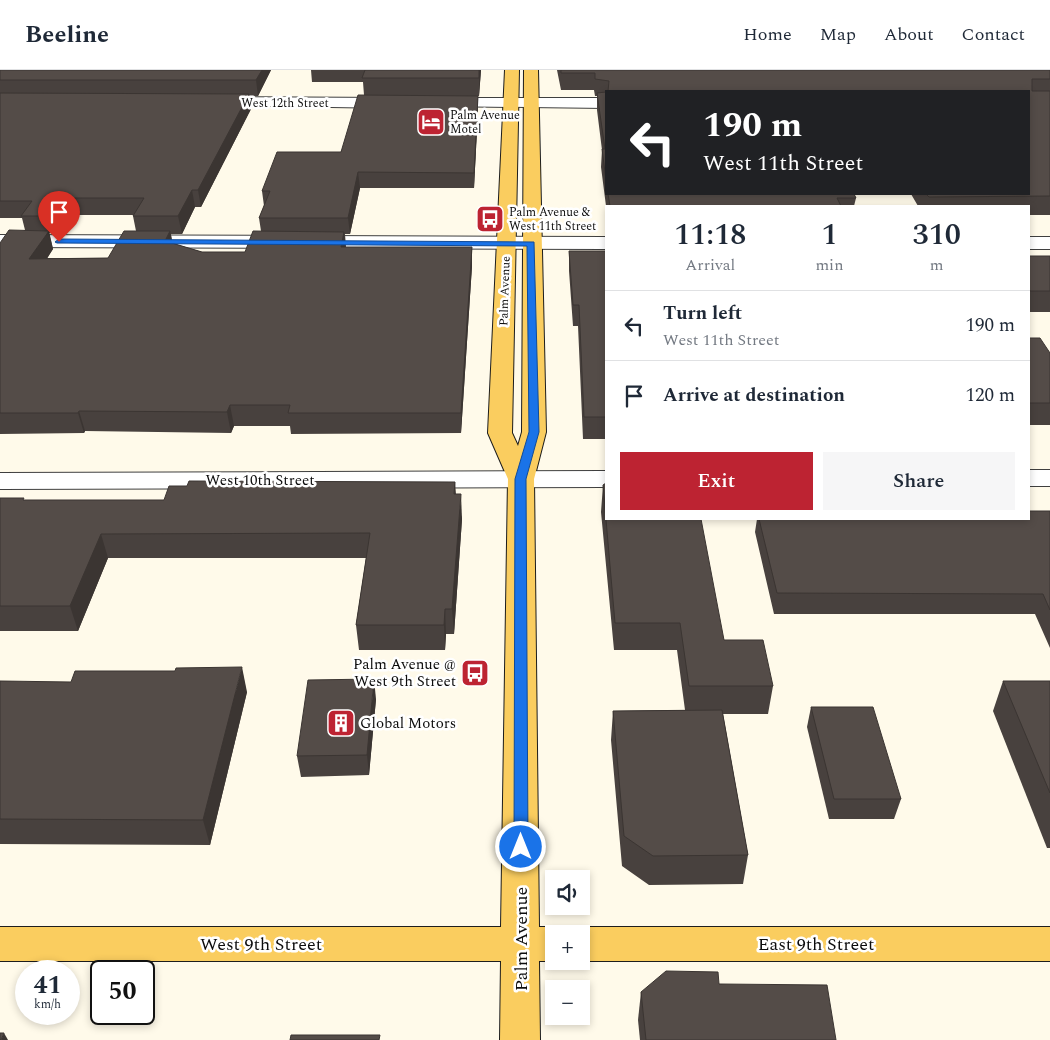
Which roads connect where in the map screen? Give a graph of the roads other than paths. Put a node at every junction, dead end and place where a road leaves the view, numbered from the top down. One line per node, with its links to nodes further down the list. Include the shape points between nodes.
1 (512, 70): 4 (main road, Palm Avenue)
2 (531, 70): 5 (main road, Palm Avenue)
3 (196, 102): 6 (street, West 12th Street)
4 (510, 102): 5 (street); 7 (street); 10 (main road, Palm Avenue)
5 (531, 102): 8 (street); 11 (main road, Palm Avenue)
6 (409, 103)
7 (428, 103)
8 (605, 103)
9 (0, 242): 10 (street)
10 (507, 243): 11 (street); 17 (main road, Palm Avenue, via 500,433)
11 (531, 243): 12 (street); 17 (main road, Palm Avenue, via 534,432)
12 (605, 243)
13 (1030, 243): 14 (street)
14 (1050, 243)
15 (1030, 478): 16 (street)
16 (1050, 478)
17 (521, 479): 18 (street, West 10th Street); 19 (street, West 10th Street); 21 (main road, Palm Avenue)
18 (605, 479)
19 (0, 481)
20 (0, 944): 21 (main road, West 9th Street)
21 (537, 944): 24 (main road, Palm Avenue)
22 (590, 944): 23 (main road, East 9th Street)
23 (1050, 944)
24 (520, 1040)

